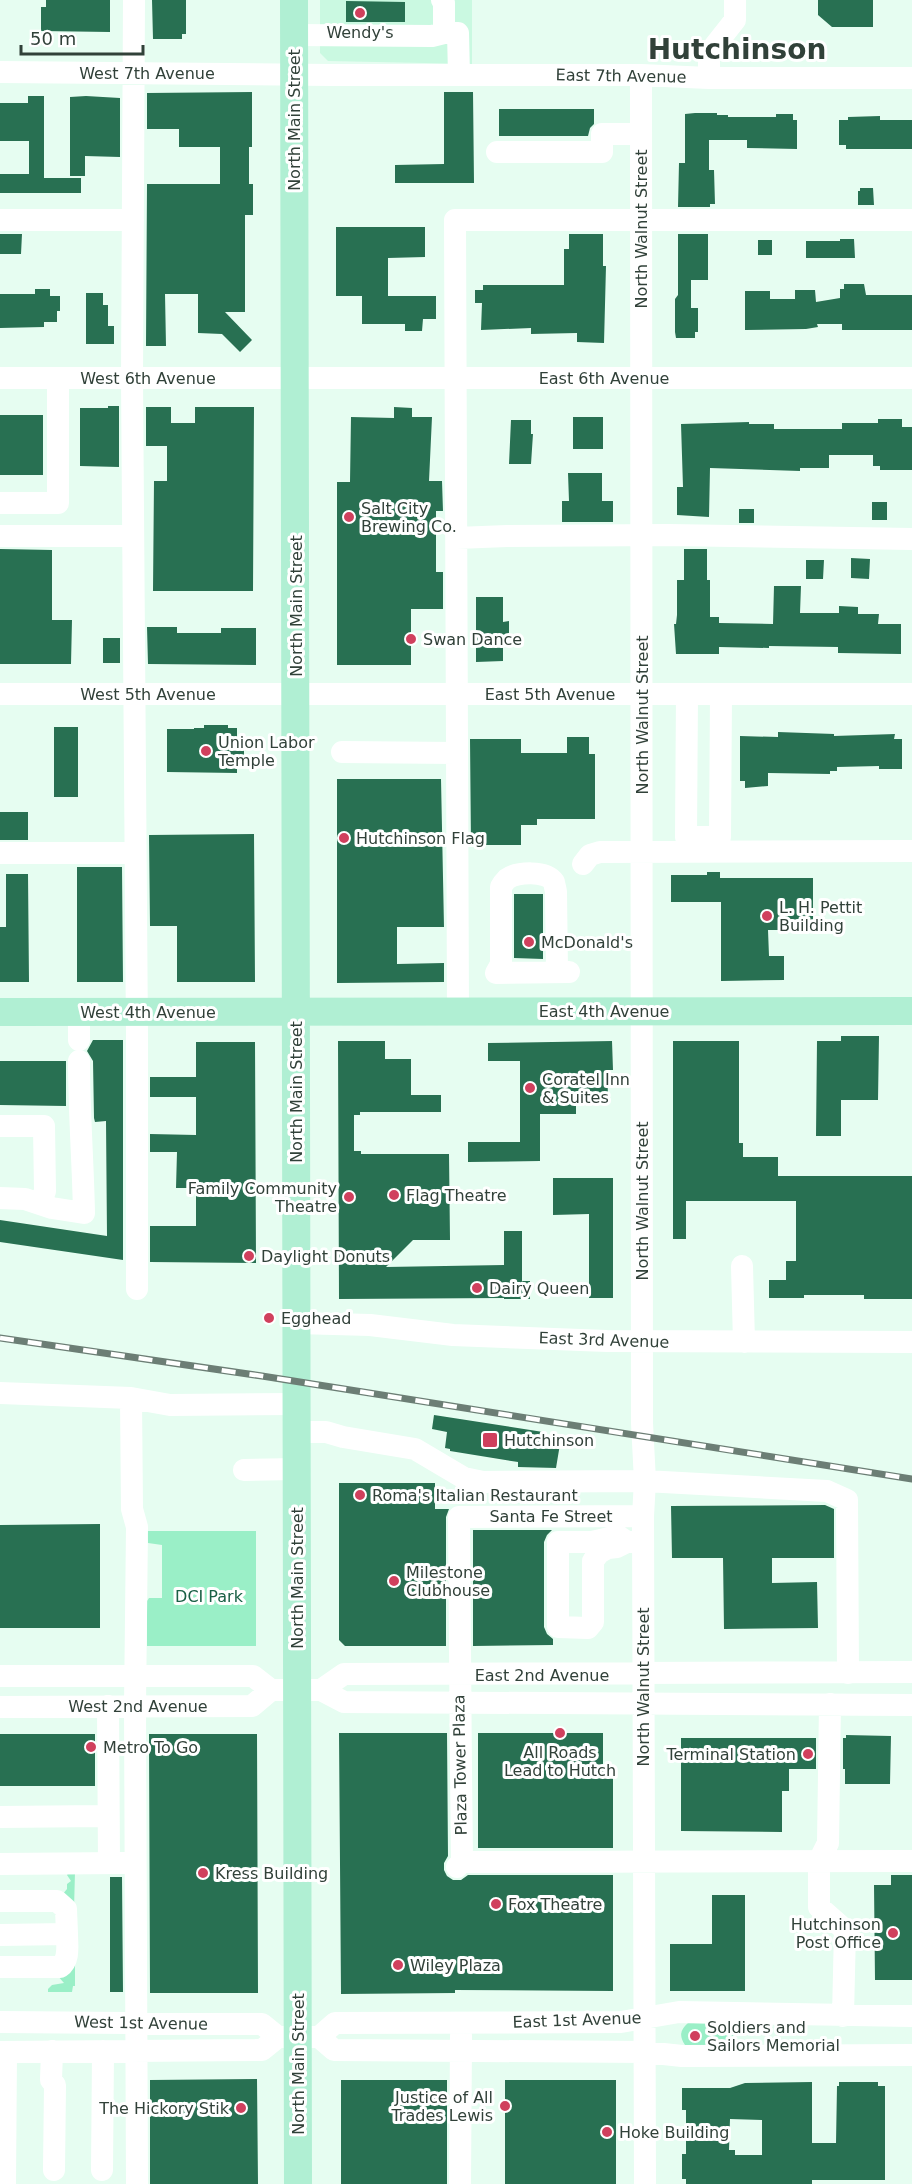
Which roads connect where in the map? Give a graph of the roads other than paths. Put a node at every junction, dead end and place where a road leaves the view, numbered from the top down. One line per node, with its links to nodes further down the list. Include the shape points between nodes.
1 (134, 0): 8 (street)
2 (294, 0): 6 (main road, North Main Street)
3 (442, 0): 5 (street)
4 (735, 0): 12 (street, via 735,20 709,53)
5 (444, 33): 6 (street); 10 (street, via 458,33)
6 (294, 35): 9 (main road, North Main Street)
7 (0, 72): 8 (street, West 7th Avenue)
8 (134, 73): 9 (street, West 7th Avenue); 17 (street)
9 (294, 75): 10 (street, East 7th Avenue); 26 (main road, North Main Street)
10 (459, 75): 11 (street, East 7th Avenue)
11 (641, 75): 12 (street, East 7th Avenue); 14 (street, North Walnut Street)
12 (709, 78): 13 (street, East 7th Avenue)
13 (912, 78)
14 (641, 134): 15 (street, via 602,134 602,152); 18 (street, North Walnut Street)
15 (497, 152)
16 (0, 220): 17 (street)
17 (133, 220): 25 (street)
18 (641, 220): 19 (street); 22 (street, via 455,220); 23 (street, North Walnut Street)
19 (912, 220)
20 (0, 378): 21 (street, West 6th Avenue)
21 (58, 378): 25 (street, West 6th Avenue); 27 (street, via 58,503)
22 (456, 378): 23 (street, East 6th Avenue); 26 (street, East 6th Avenue); 31 (street)
23 (642, 378): 24 (street, East 6th Avenue); 30 (street, North Walnut Street)
24 (912, 378)
25 (132, 379): 26 (street, West 6th Avenue); 29 (street)
26 (296, 379): 35 (main road, North Main Street)
27 (0, 503)
28 (0, 536): 29 (street)
29 (133, 536): 34 (street)
30 (642, 536): 31 (street); 32 (street); 37 (street, North Walnut Street)
31 (457, 538): 36 (street)
32 (912, 539)
33 (0, 694): 34 (street, West 5th Avenue)
34 (134, 694): 35 (street, West 5th Avenue); 45 (street)
35 (296, 694): 36 (street, East 5th Avenue); 54 (main road, North Main Street)
36 (457, 694): 37 (street, East 5th Avenue); 42 (street)
37 (642, 694): 38 (street, East 5th Avenue); 46 (street, North Walnut Street)
38 (687, 694): 39 (street, East 5th Avenue); 39 (street, via 686,837 720,837)
39 (721, 694): 40 (street, East 5th Avenue)
40 (912, 694)
41 (342, 752): 42 (street)
42 (457, 753): 55 (street)
43 (912, 851): 46 (street)
44 (0, 853): 45 (street)
45 (135, 853): 53 (street)
46 (642, 853): 47 (street, via 600,852 590,855); 49 (street, North Walnut Street)
47 (584, 864)
48 (563, 972): 48 (street, via 496,973 501,964 501,887 506,880 532,874 546,875 554,882)
49 (642, 1011): 50 (main road, East 4th Avenue); 55 (main road, East 4th Avenue); 62 (street, North Walnut Street)
50 (912, 1011)
51 (0, 1012): 52 (main road, West 4th Avenue)
52 (79, 1012): 53 (main road, West 4th Avenue); 58 (street, via 84,1213)
53 (137, 1012): 54 (main road, West 4th Avenue); 60 (street)
54 (296, 1012): 55 (main road, East 4th Avenue); 61 (main road, North Main Street)
55 (458, 1012)
56 (0, 1126): 58 (street, via 44,1126 45,1191)
57 (0, 1198): 58 (street)
58 (40, 1204)
59 (742, 1266): 63 (street)
60 (137, 1289)
61 (297, 1323): 62 (street, East 3rd Avenue, via 370,1325 453,1335); 67 (main road, North Main Street)
62 (642, 1342): 63 (street, East 3rd Avenue); 70 (street, North Walnut Street)
63 (744, 1342): 64 (street, East 3rd Avenue)
64 (912, 1342)
65 (0, 1393): 66 (street)
66 (131, 1398): 67 (street); 79 (street, via 132,1509 137,1527)
67 (297, 1418): 68 (main road, North Main Street); 70 (street, via 343,1437 415,1449 464,1478 483,1482)
68 (297, 1469): 69 (street); 80 (main road, North Main Street)
69 (244, 1470)
70 (645, 1481): 71 (street, North Walnut Street); 75 (street, via 827,1491 847,1500)
71 (643, 1516): 72 (street, Santa Fe Street); 73 (street, North Walnut Street)
72 (459, 1517): 77 (street, Plaza Tower Plaza)
73 (635, 1542): 73 (street, via 618,1536 592,1542 558,1542 558,1627 588,1628 593,1623 593,1561 599,1553); 76 (street, North Walnut Street)
74 (912, 1672): 75 (street, East 2nd Avenue)
75 (848, 1673): 76 (street, East 2nd Avenue)
76 (644, 1674): 77 (street, East 2nd Avenue); 82 (street, North Walnut Street)
77 (458, 1675): 80 (street, East 2nd Avenue, via 344,1674); 81 (street, Plaza Tower Plaza)
78 (0, 1676): 79 (street, West 2nd Avenue)
79 (136, 1676): 80 (street, West 2nd Avenue, via 253,1676); 87 (street)
80 (296, 1690): 81 (street, East 2nd Avenue, via 344,1702); 87 (street, West 2nd Avenue, via 252,1706); 106 (main road, North Main Street)
81 (460, 1703): 82 (street, East 2nd Avenue); 94 (street, Plaza Tower Plaza, via 459,1865)
82 (644, 1704): 83 (street, East 2nd Avenue); 94 (street, North Walnut Street)
83 (830, 1704): 84 (street, East 2nd Avenue); 90 (street, via 828,1843)
84 (912, 1705)
85 (108, 1706): 86 (street, West 2nd Avenue); 87 (street, West 2nd Avenue); 92 (street)
86 (0, 1707)
87 (135, 1707): 93 (street)
88 (102, 1816): 89 (street)
89 (0, 1817)
90 (819, 1861): 91 (street); 94 (street); 100 (street, via 819,1907 845,1930)
91 (912, 1861)
92 (109, 1863): 93 (street); 95 (street)
93 (137, 1863): 104 (street)
94 (644, 1863): 102 (street, North Walnut Street)
95 (0, 1864)
96 (0, 1901): 97 (street, via 57,1901 66,1908)
97 (67, 1934): 98 (street); 99 (street, via 66,1960 60,1967)
98 (0, 1935)
99 (0, 1967)
100 (843, 2016): 101 (street, East 1st Avenue); 102 (street, East 1st Avenue, via 679,2012)
101 (912, 2016)
102 (645, 2018): 105 (street, East 1st Avenue, via 621,2022); 112 (street, North Walnut Street)
103 (0, 2022): 104 (street, West 1st Avenue)
104 (137, 2022): 106 (street, West 1st Avenue, via 262,2024); 109 (street)
105 (461, 2022): 106 (street, East 1st Avenue, via 335,2023); 110 (street)
106 (298, 2037): 109 (street, West 1st Avenue, via 262,2050); 110 (street, East 1st Avenue, via 334,2050); 118 (main road, North Main Street)
107 (52, 2051): 108 (street, West 1st Avenue); 111 (street, West 1st Avenue); 114 (street)
108 (103, 2051): 109 (street, West 1st Avenue); 115 (street)
109 (138, 2051): 117 (street)
110 (461, 2051): 112 (street, East 1st Avenue); 119 (street)
111 (3, 2052): 116 (street)
112 (645, 2052): 113 (street, East 1st Avenue, via 682,2056); 120 (street, North Walnut Street)
113 (912, 2055)
114 (54, 2170)
115 (102, 2170)
116 (5, 2184)
117 (137, 2184)
118 (298, 2184)
119 (460, 2184)
120 (645, 2184)

